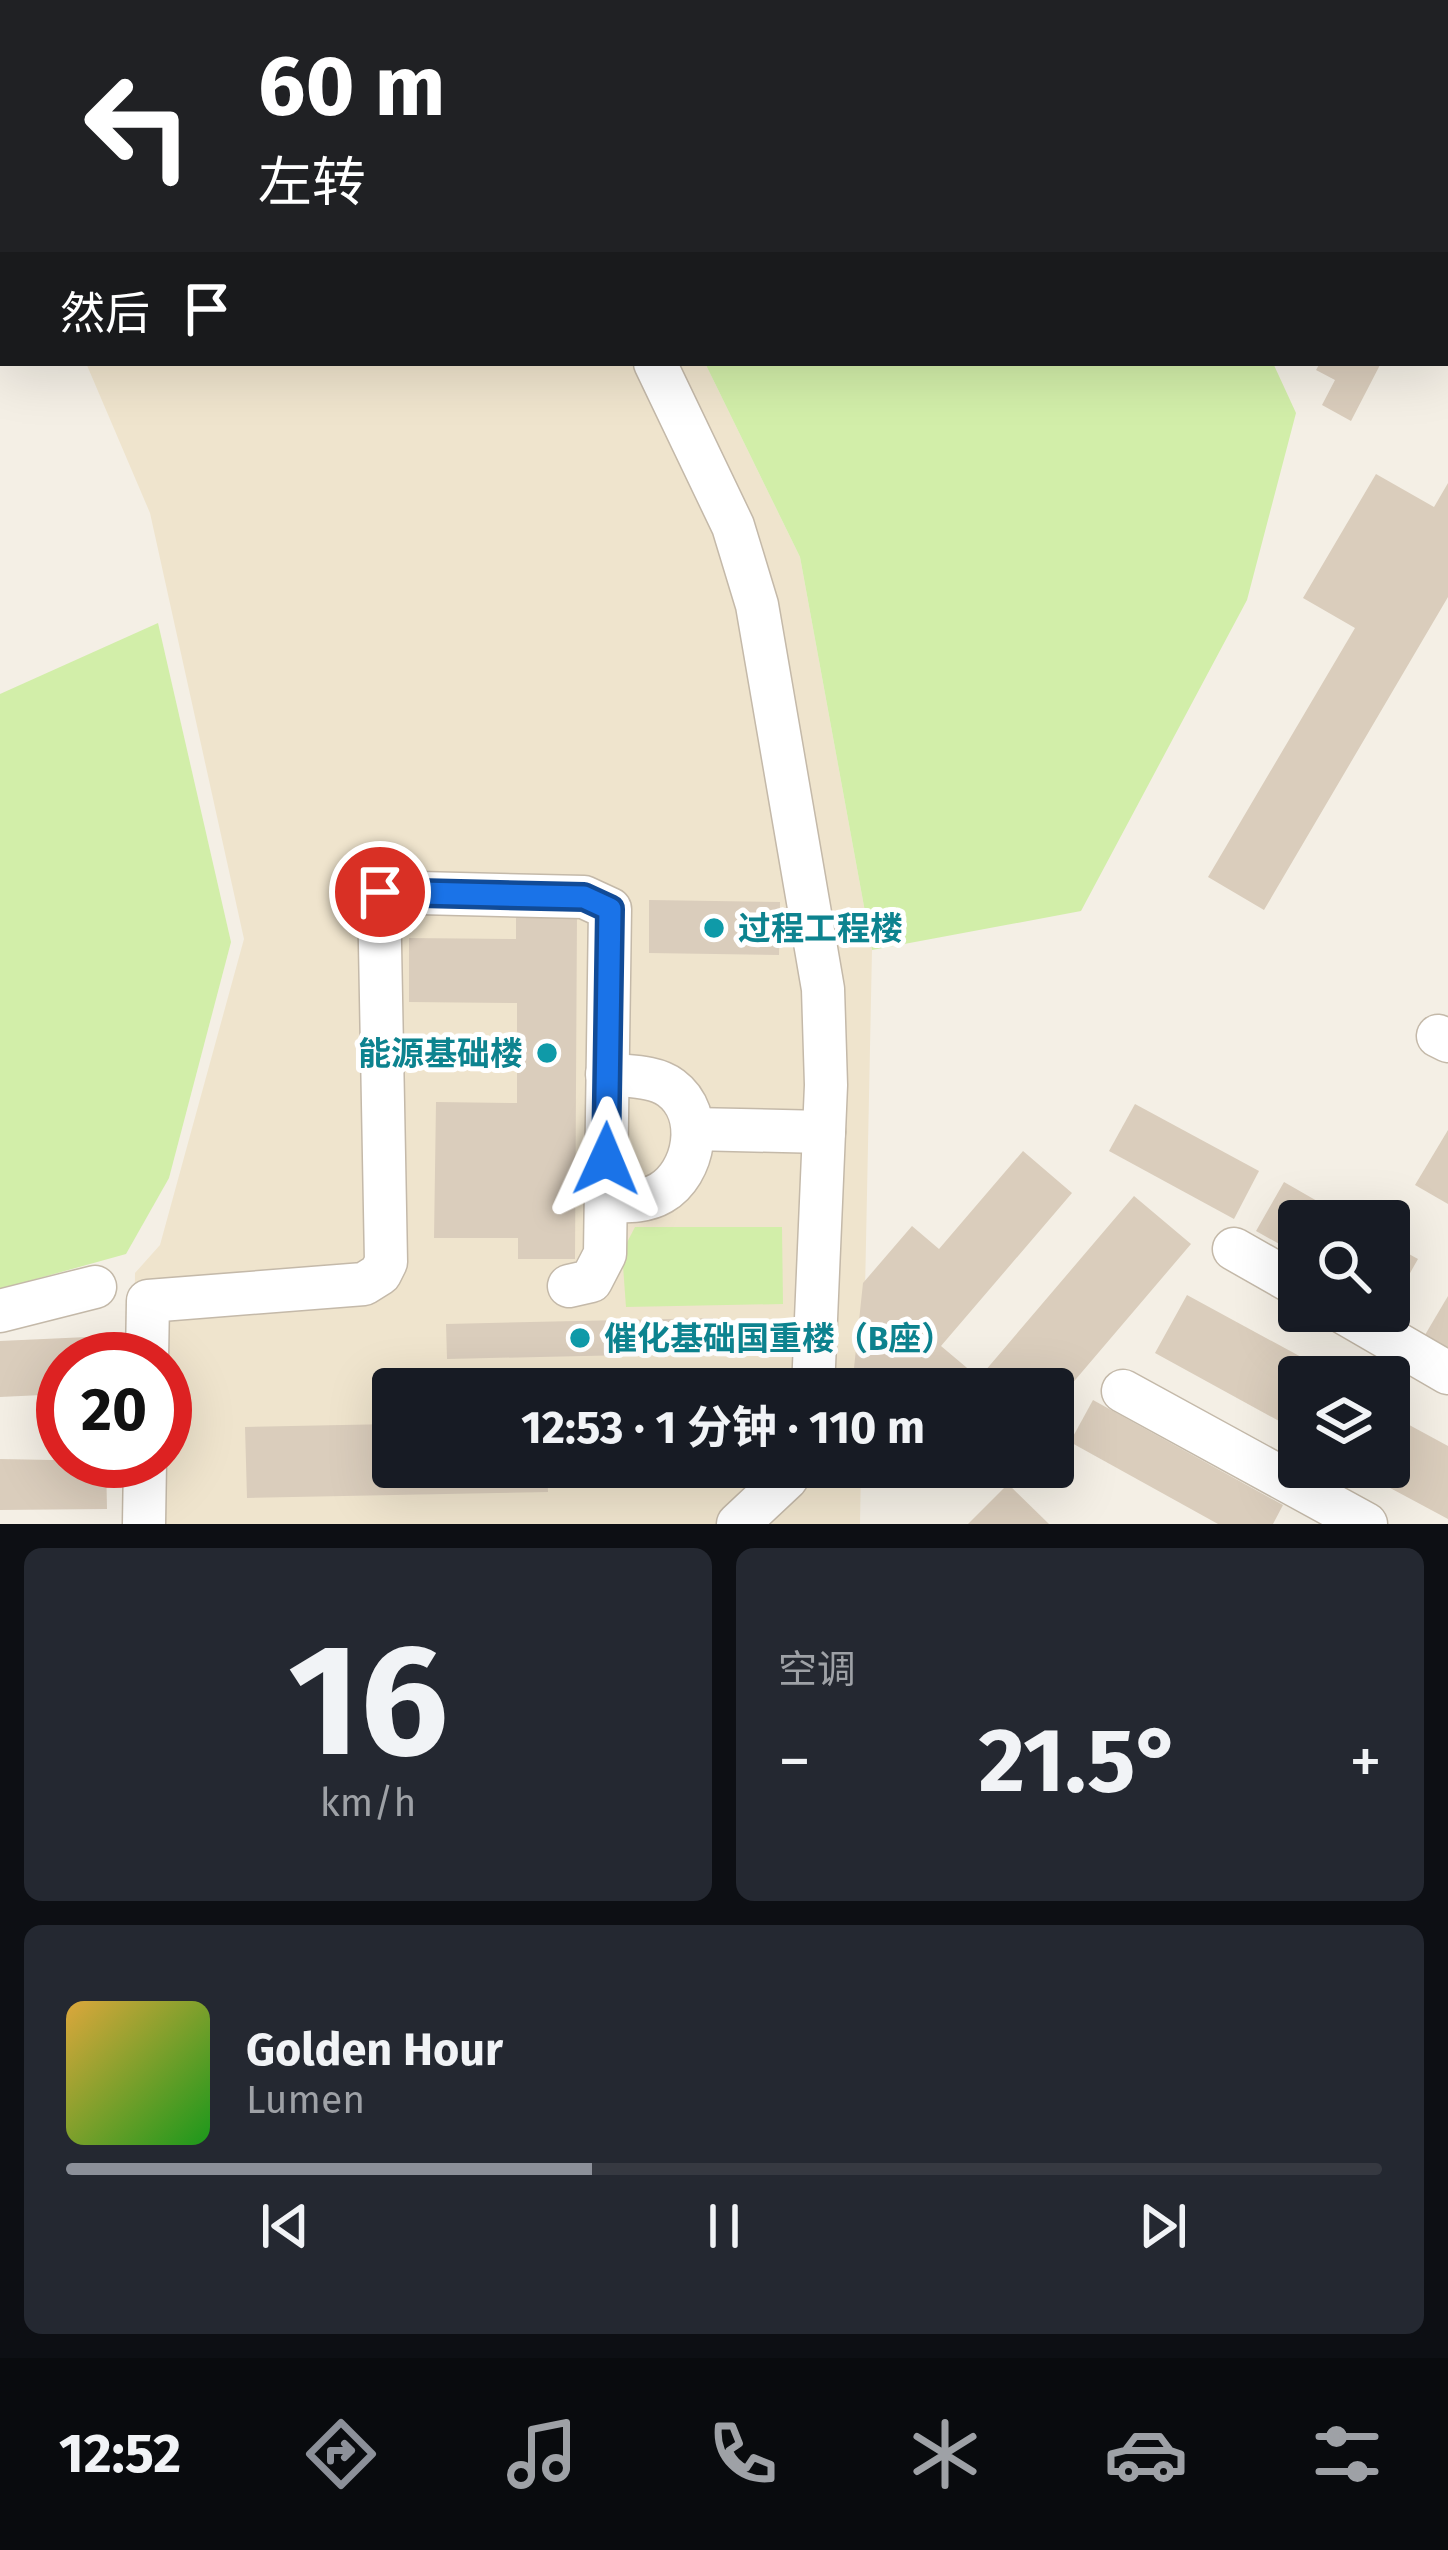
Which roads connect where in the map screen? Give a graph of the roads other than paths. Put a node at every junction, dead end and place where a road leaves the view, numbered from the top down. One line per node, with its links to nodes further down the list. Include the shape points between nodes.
1 (656, 366): 4 (street, via 733,526 758,605 823,989)
2 (607, 1074): 3 (street, via 673,1089); 5 (street); 11 (street, via 610,909 584,897 380,892 380,1274 364,1284 148,1301)
3 (693, 1130): 4 (street); 5 (street, via 690,1156 664,1192)
4 (824, 1132): 13 (street)
5 (606, 1201): 8 (street, via 605,1253 591,1282)
6 (1234, 1249): 7 (street)
7 (1278, 1274)
8 (569, 1286)
9 (94, 1287): 10 (street)
10 (0, 1311)
11 (147, 1332)
12 (1377, 1332): 14 (street)
13 (815, 1368)
14 (1448, 1373)
15 (1124, 1391): 20 (street)
16 (145, 1488): 18 (street)
17 (777, 1488): 19 (street)
18 (144, 1524)
19 (738, 1524)
20 (1366, 1524)

